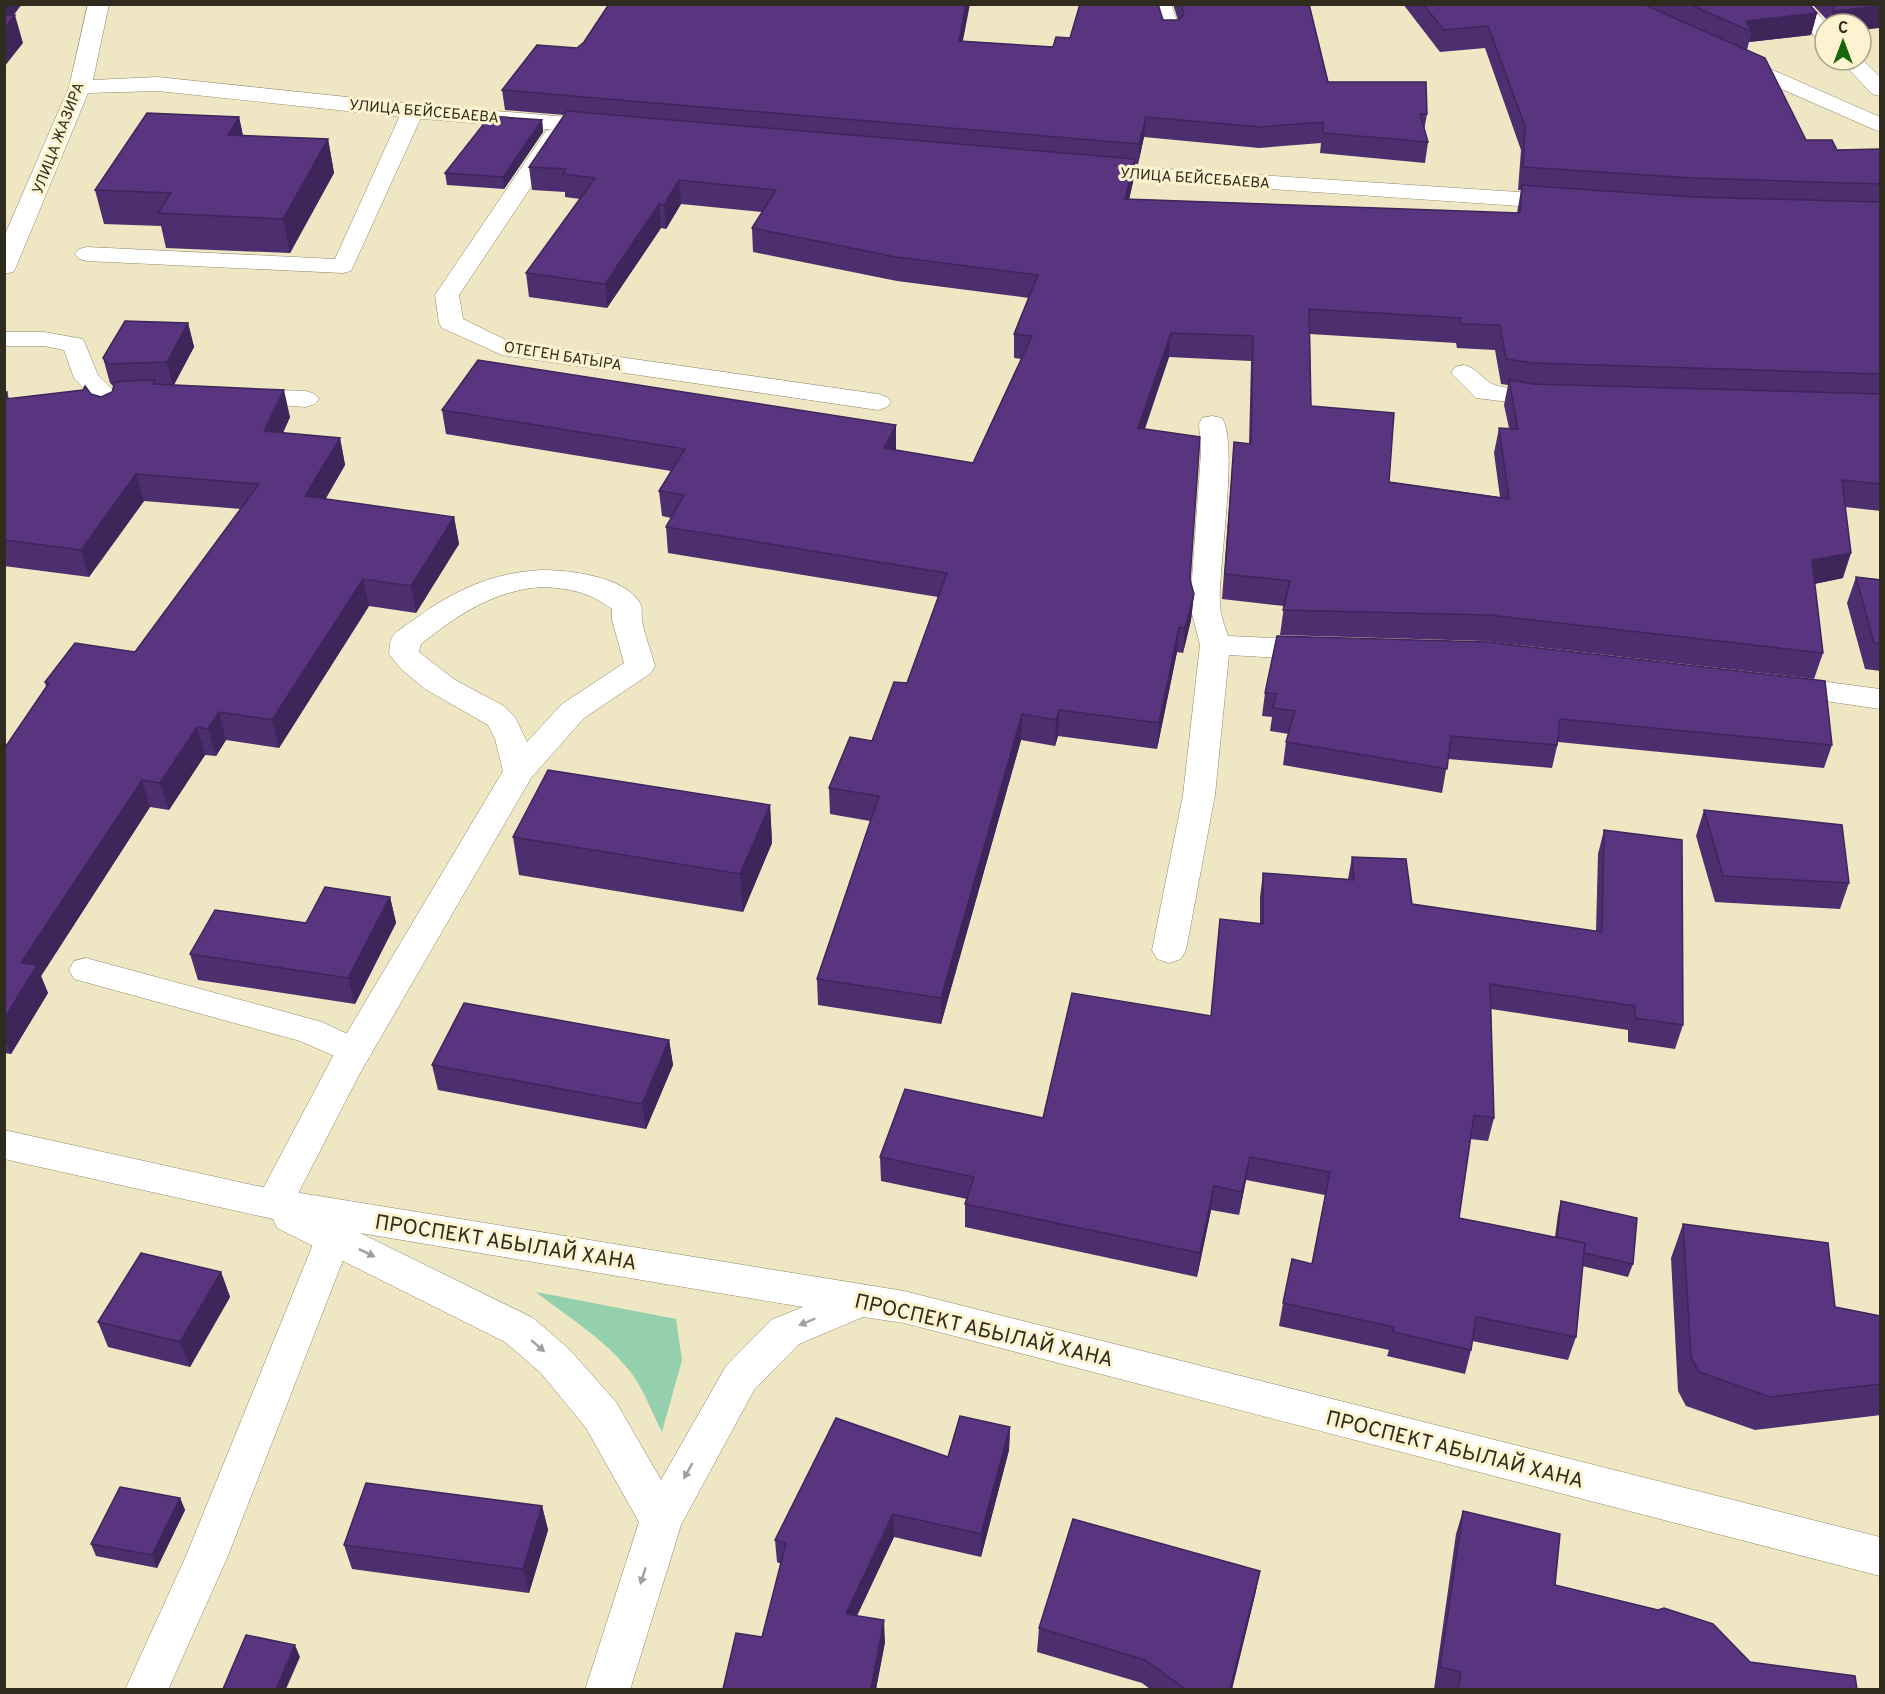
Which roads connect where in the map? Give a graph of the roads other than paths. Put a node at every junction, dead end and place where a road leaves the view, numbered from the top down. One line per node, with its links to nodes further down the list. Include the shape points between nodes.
1 (99, 4): 8 (street, УЛИЦА ЖАЗИРА)
2 (1160, 4): 5 (street)
3 (1796, 4): 4 (street)
4 (1813, 22)
5 (1170, 32)
6 (1712, 50): 12 (street)
7 (1863, 72): 9 (street)
8 (80, 87): 10 (street, УЛИЦА БЕЙСЕБАЕВА, via 158,84); 17 (street, УЛИЦА ЖАЗИРА)
9 (1881, 89)
10 (413, 111): 11 (street, УЛИЦА БЕЙСЕБАЕВА); 16 (lane, via 343,266)
11 (562, 123): 13 (street, УЛИЦА БЕЙСЕБАЕВА); 23 (lane, ОТЕГЕН БАТЫРА, via 447,295 451,323 502,348)
12 (1881, 125)
13 (624, 129)
14 (1070, 169): 15 (street, УЛИЦА БЕЙСЕБАЕВА)
15 (1582, 203)
16 (87, 254)
17 (4, 267)
18 (4, 339): 24 (lane, via 74,344 87,378)
19 (1464, 373): 22 (street, via 1485,392)
20 (220, 397): 21 (lane)
21 (306, 399)
22 (1575, 399)
23 (878, 402)
24 (116, 404)
25 (1212, 424): 26 (street, via 1215,453 1205,606)
26 (1215, 645): 27 (street); 31 (street, via 1199,795)
27 (1348, 651)
28 (1749, 682): 29 (street)
29 (1881, 699)
30 (519, 771): 30 (street, via 511,741 494,713 419,671 404,654 406,640 474,595 517,581 553,579 601,588 627,606 640,666 573,711); 33 (street)
31 (1169, 950)
32 (86, 970): 33 (lane, via 310,1031)
33 (355, 1052): 35 (street)
34 (4, 1144): 35 (street, ПРОСПЕКТ АБЫЛАЙ ХАНА)
35 (266, 1202): 36 (street); 37 (street, ПРОСПЕКТ АБЫЛАЙ ХАНА)
36 (334, 1237): 38 (street, one-way to 38, via 492,1314 519,1330 555,1361 601,1415); 40 (lane, via 206,1558)
37 (861, 1300): 38 (street, one-way to 38, via 785,1332 740,1378); 39 (street, ПРОСПЕКТ АБЫЛАЙ ХАНА, via 904,1307)
38 (661, 1520): 41 (street, one-way to 41)
39 (1881, 1557)
40 (146, 1689)
41 (607, 1689)

